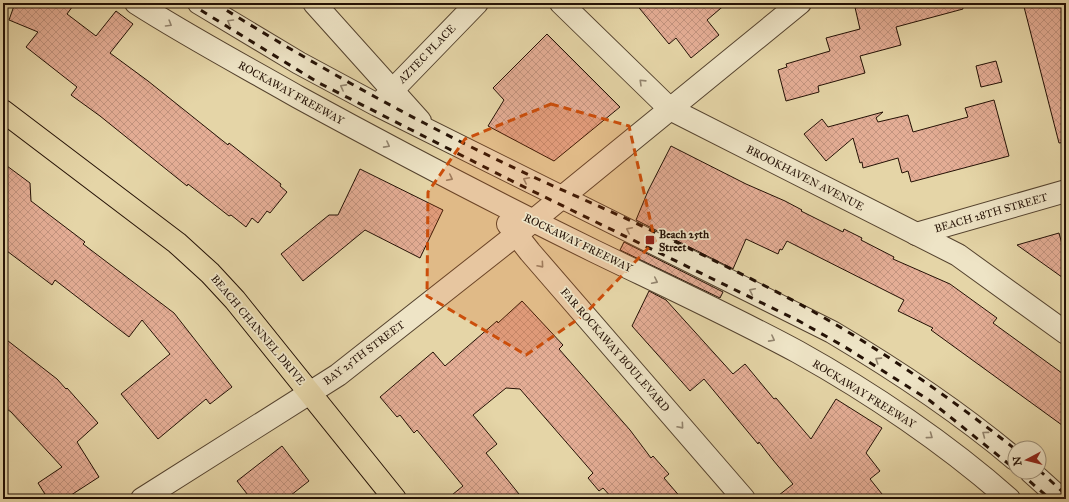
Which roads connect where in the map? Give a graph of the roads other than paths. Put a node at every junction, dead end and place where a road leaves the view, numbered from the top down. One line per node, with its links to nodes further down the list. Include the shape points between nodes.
1 (136, 3): 12 (street, ROCKAWAY FREEWAY, one-way to 12, via 214,50)
2 (200, 3): 7 (street, one-way to 2, via 299,63)
3 (314, 3): 7 (street)
4 (477, 3): 7 (street, AZTEC PLACE)
5 (560, 3): 8 (street, BROOKHAVEN AVENUE, one-way to 5)
6 (800, 3): 8 (street)
7 (385, 98): 11 (street, one-way to 7, via 429,130)
8 (670, 109): 11 (street); 14 (street, BROOKHAVEN AVENUE)
9 (3, 111): 16 (main road, BEACH CHANNEL DRIVE, via 194,258 231,296)
10 (1066, 191): 14 (street, BEACH 28TH STREET)
11 (562, 197): 13 (street); 17 (street, one-way to 11, via 951,408 832,332)
12 (490, 199): 13 (street, FAR ROCKAWAY BOULEVARD)
13 (524, 228): 16 (street, BAY 25TH STREET, via 338,375); 21 (street, FAR ROCKAWAY BOULEVARD, one-way to 21, via 530,252); 22 (street, ROCKAWAY FREEWAY, one-way to 22, via 765,335 827,369 942,445)
14 (916, 234): 15 (street, BROOKHAVEN AVENUE, via 958,255)
15 (1066, 333)
16 (310, 393): 19 (street, BAY 25TH STREET); 20 (main road, BEACH CHANNEL DRIVE)
17 (1007, 453)
18 (1040, 480): 23 (street)
19 (142, 499)
20 (395, 499)
21 (744, 499)
22 (1009, 499)
23 (1061, 499)

